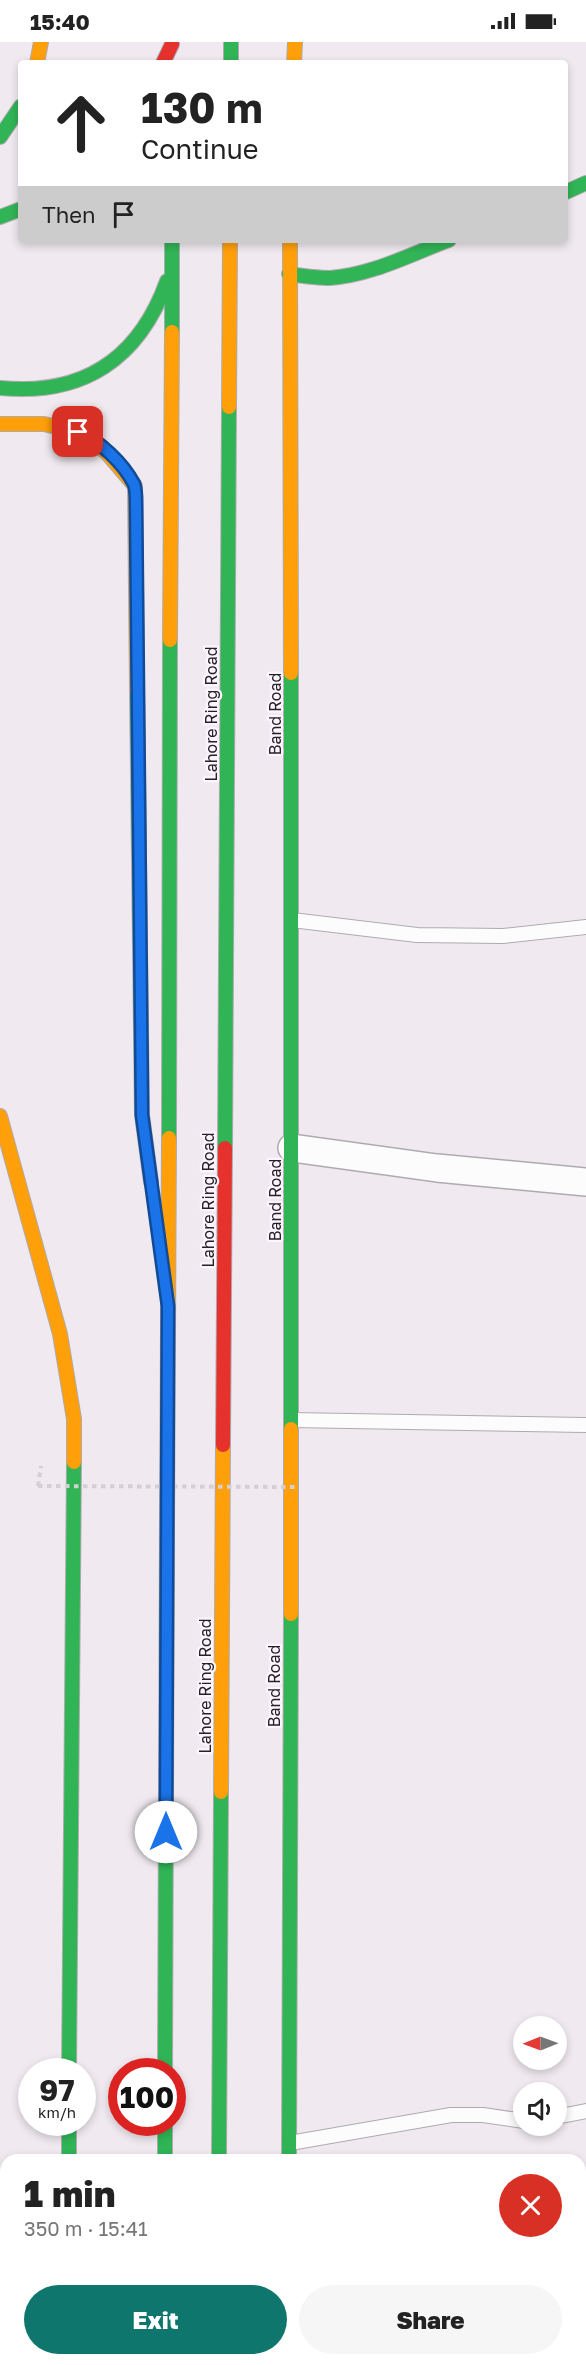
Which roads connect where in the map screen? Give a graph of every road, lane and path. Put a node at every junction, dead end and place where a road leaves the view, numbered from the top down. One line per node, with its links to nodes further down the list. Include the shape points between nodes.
1 (41, 42): 5 (main road)
2 (231, 42): 8 (main road)
3 (295, 42): 9 (main road)
4 (172, 43): 6 (main road); 7 (main road)
5 (38, 60)
6 (164, 60)
7 (172, 60)
8 (231, 60)
9 (294, 60)
10 (18, 110): 11 (main road)
11 (0, 137)
12 (586, 183): 13 (main road)
13 (568, 191)
14 (18, 210): 15 (main road)
15 (0, 217)
16 (172, 243): 20 (main road)
17 (230, 243): 44 (main road, Lahore Ring Road)
18 (290, 243): 21 (main road, Band Road)
19 (440, 243): 21 (main road, via 360,272 327,277)
20 (172, 259): 22 (main road, via 166,285 143,331 105,367 57,387); 29 (main road)
21 (290, 274): 24 (main road, Band Road)
22 (0, 388)
23 (0, 424): 29 (main road, via 65,427 90,436 135,486 142,1115)
24 (292, 920): 25 (lane, via 417,935 502,936); 27 (main road, Band Road)
25 (586, 927)
26 (0, 1116): 34 (main road, via 60,1334 74,1419)
27 (292, 1148): 28 (street, via 438,1168); 30 (main road, Band Road)
28 (586, 1182)
29 (168, 1306): 35 (main road)
30 (291, 1419): 31 (lane); 41 (main road, Band Road)
31 (586, 1425)
32 (38, 1486): 33 (path, bridge)
33 (297, 1487)
34 (69, 2058)
35 (165, 2058)
36 (586, 2111): 37 (lane)
37 (567, 2115)
38 (513, 2119): 41 (lane, via 451,2115)
39 (69, 2136): 42 (main road)
40 (165, 2136): 43 (main road)
41 (290, 2143): 45 (main road, Band Road)
42 (69, 2154)
43 (165, 2154)
44 (219, 2154)
45 (290, 2154)

